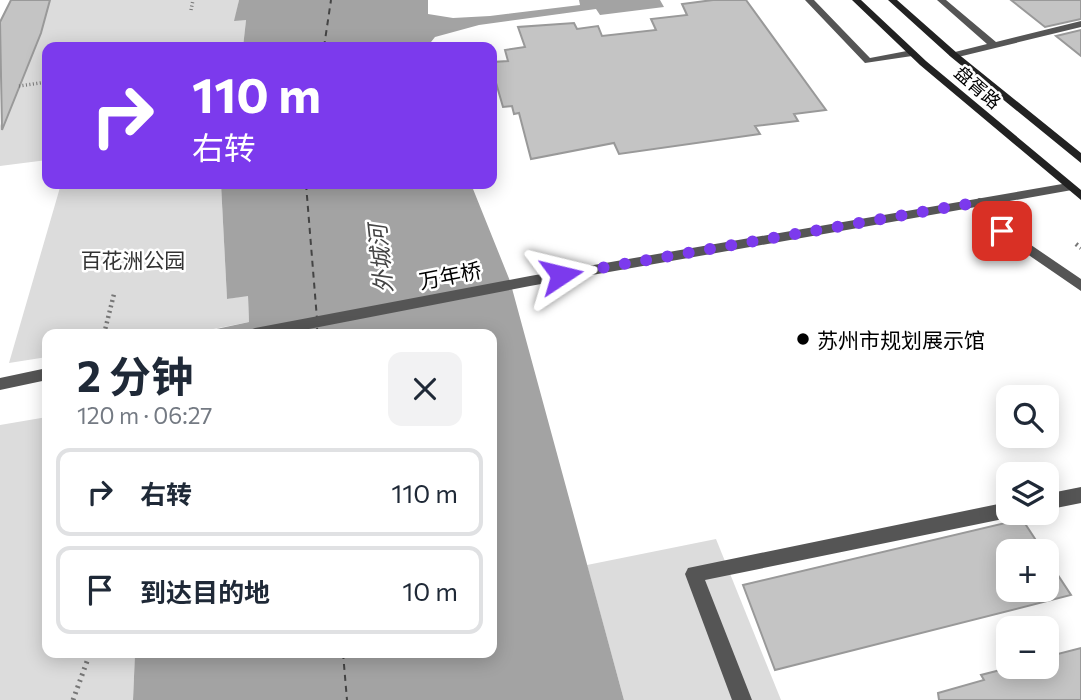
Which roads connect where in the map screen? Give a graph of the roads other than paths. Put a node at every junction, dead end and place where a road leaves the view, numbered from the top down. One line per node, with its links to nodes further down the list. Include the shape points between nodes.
1 (809, 0): 7 (street, via 868,61)
2 (856, 0): 7 (main road, 盘胥路)
3 (892, 0): 8 (main road, 盘胥路)
4 (941, 0): 6 (street)
5 (1081, 24): 6 (street)
6 (994, 45): 8 (street)
7 (912, 53): 10 (main road, 盘胥路)
8 (954, 55): 9 (main road, 盘胥路)
9 (1081, 159)
10 (1068, 187): 11 (main road, 盘胥路); 12 (street, 万年桥)
11 (1081, 196)
12 (979, 202): 13 (street, via 1002,231); 14 (street, 万年桥)
13 (1081, 286)
14 (281, 329)
15 (42, 375): 16 (street)
16 (0, 384)
17 (1081, 495): 18 (street)
18 (1059, 499)
19 (996, 512): 20 (street, via 694,574)
20 (741, 700)

